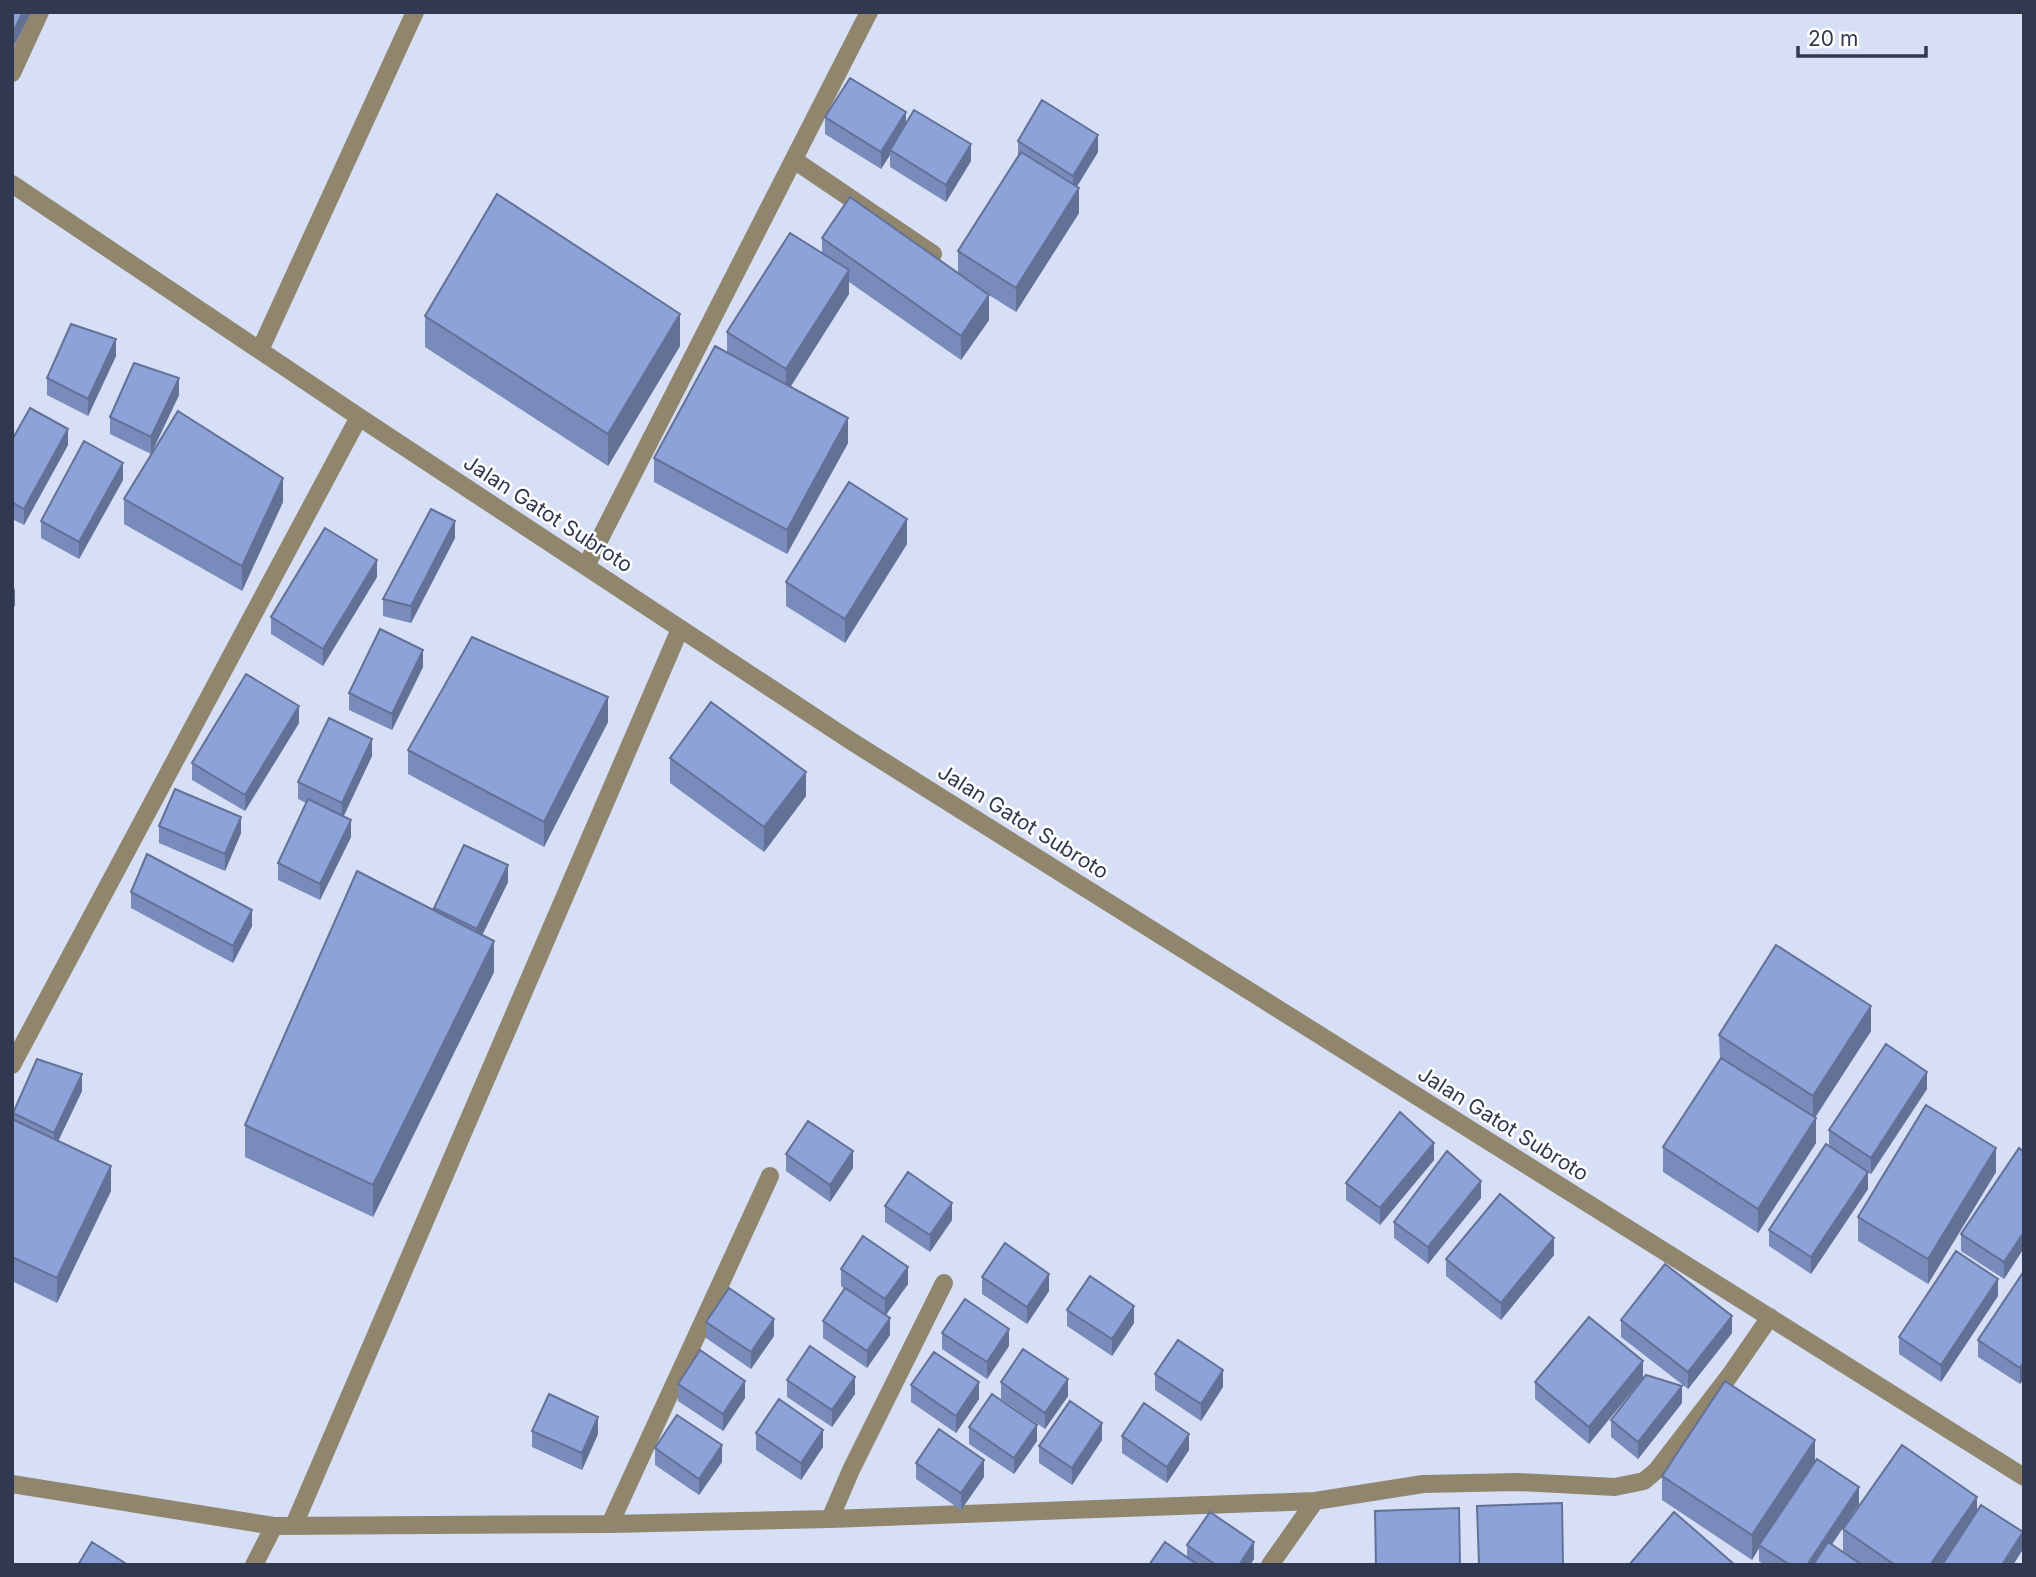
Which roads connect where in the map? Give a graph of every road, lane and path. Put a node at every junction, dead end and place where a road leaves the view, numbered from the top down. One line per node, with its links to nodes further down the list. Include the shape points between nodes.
1 (40, 12): 4 (street)
2 (415, 12): 8 (street)
3 (869, 12): 5 (street)
4 (12, 73)
5 (794, 160): 7 (street); 10 (street)
6 (12, 184): 8 (street, Jalan Gatot Subroto)
7 (933, 254)
8 (260, 350): 9 (street, Jalan Gatot Subroto)
9 (359, 416): 10 (street, Jalan Gatot Subroto); 12 (street)
10 (586, 566): 11 (street, Jalan Gatot Subroto)
11 (680, 629): 15 (street, Jalan Gatot Subroto); 21 (street)
12 (12, 1065)
13 (770, 1176): 20 (street)
14 (944, 1283): 19 (street)
15 (1770, 1317): 16 (street, Jalan Gatot Subroto); 18 (street, via 1730,1375 1644,1481 1598,1488 1518,1482 1423,1484)
16 (2024, 1477)
17 (12, 1484): 22 (street)
18 (1315, 1501): 19 (street); 24 (street)
19 (830, 1519): 20 (street)
20 (610, 1524): 21 (street)
21 (294, 1525): 22 (street)
22 (274, 1526): 23 (street)
23 (254, 1565)
24 (1270, 1565)

